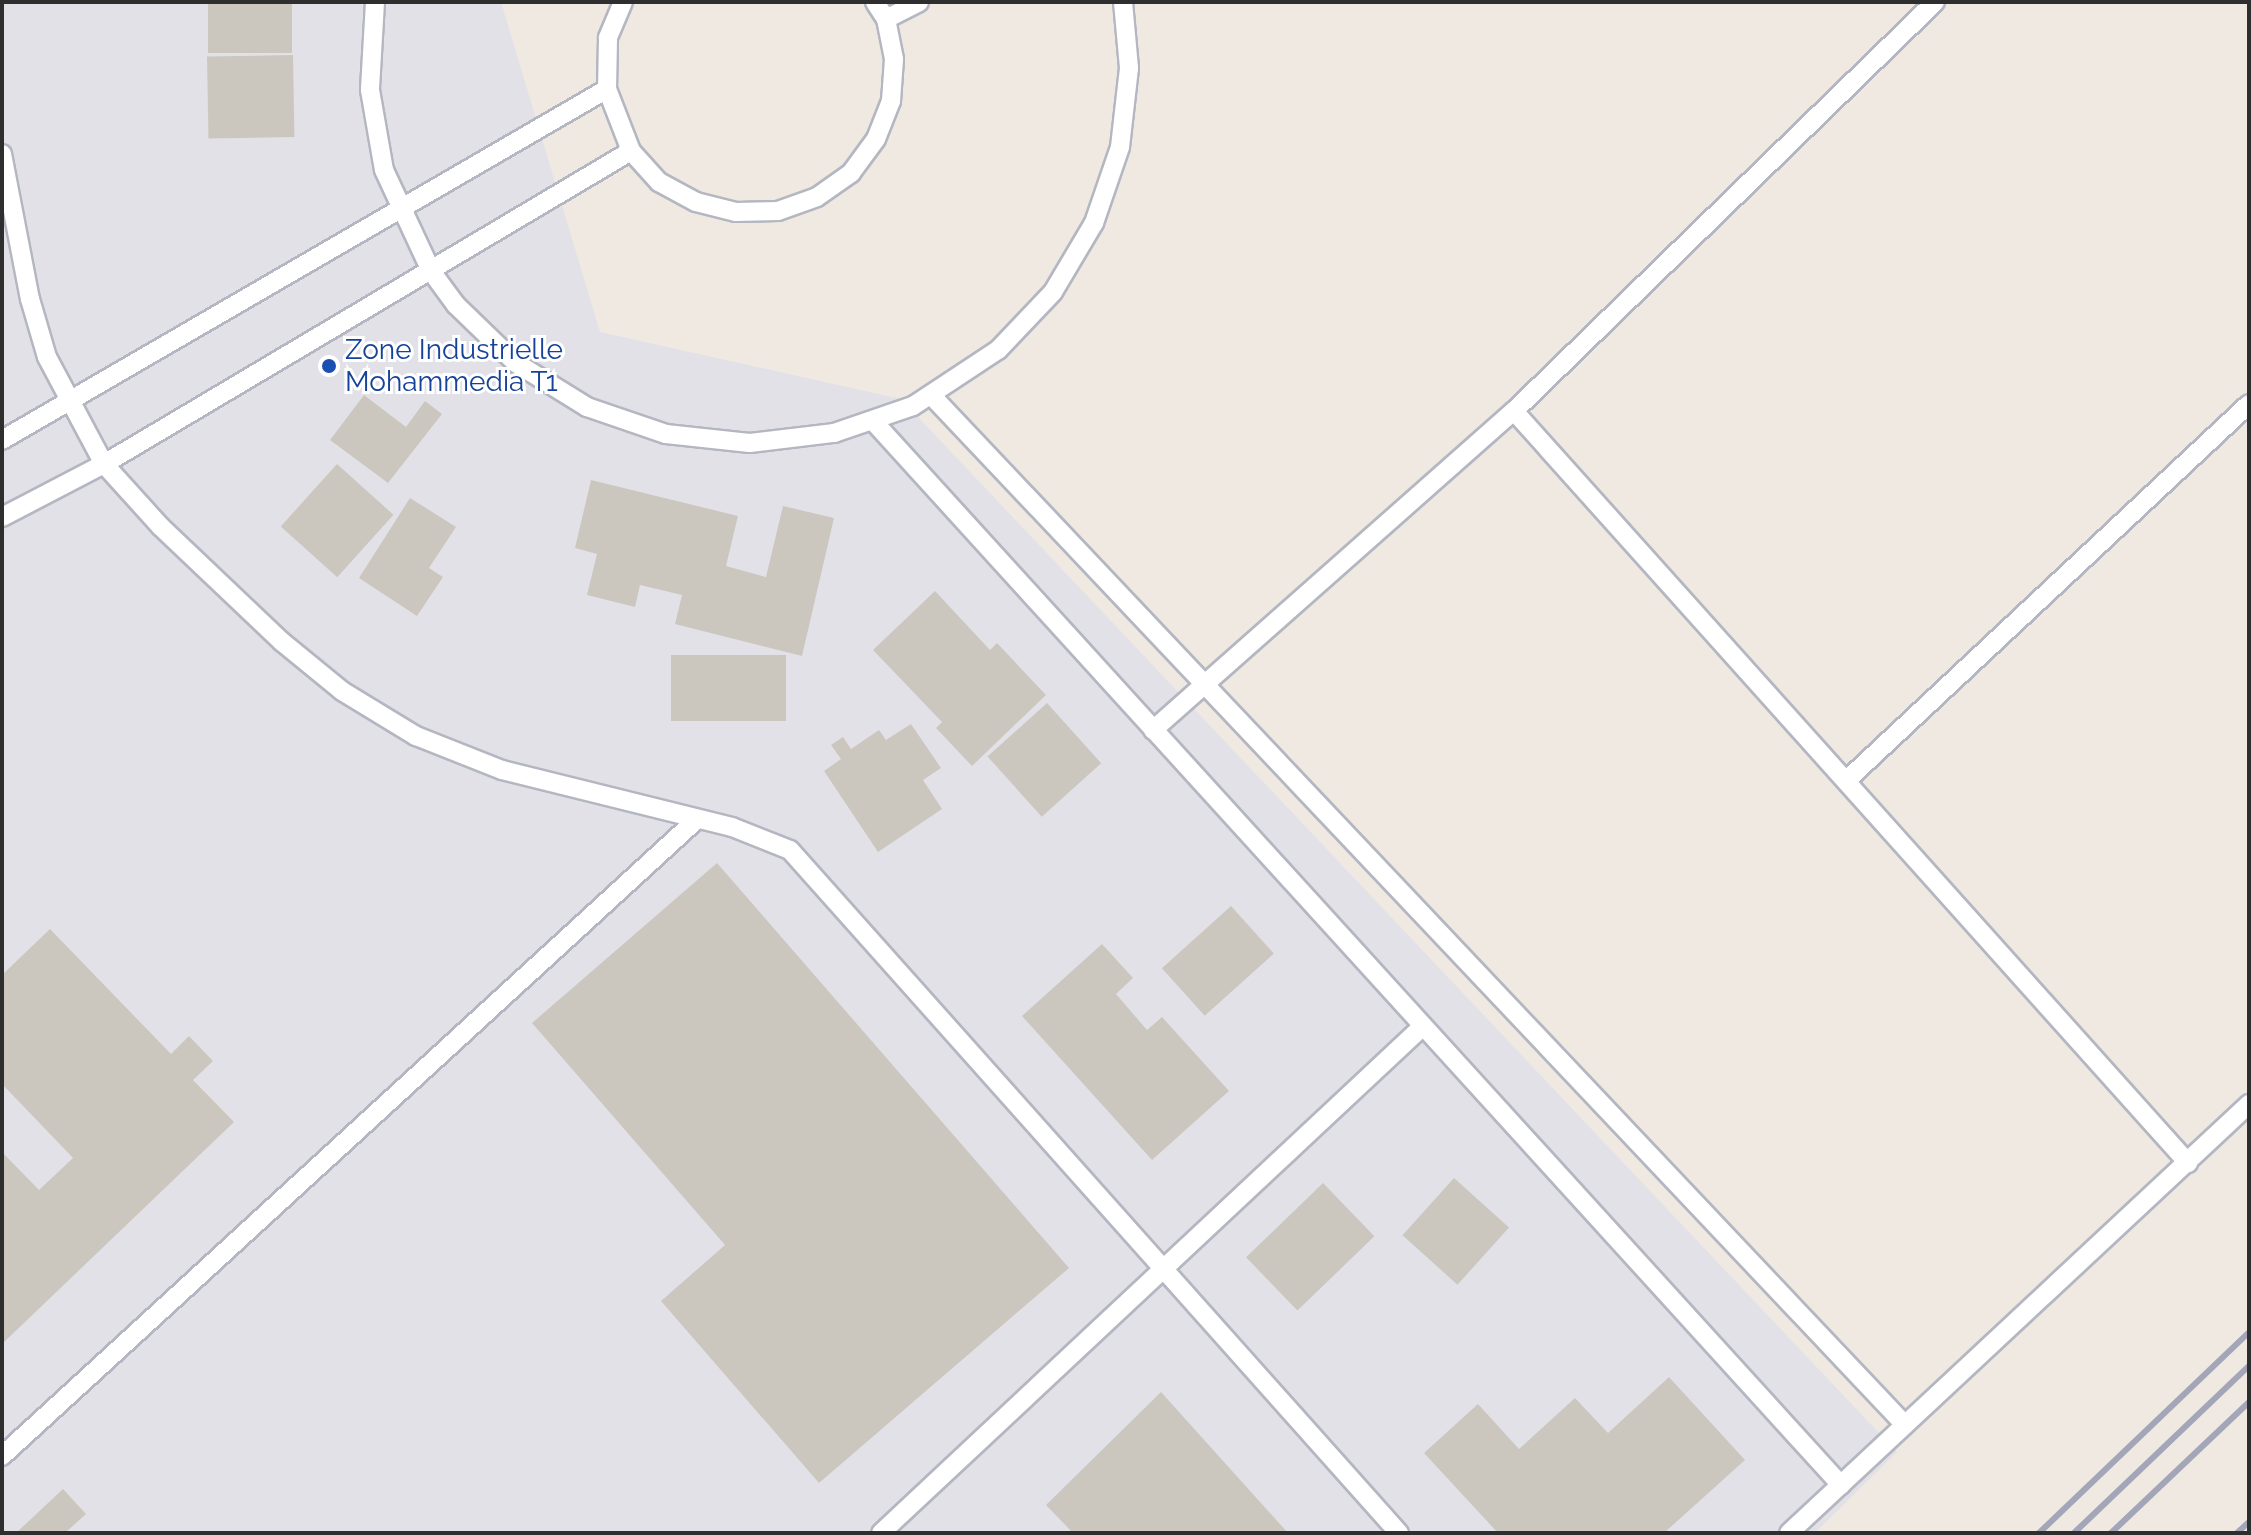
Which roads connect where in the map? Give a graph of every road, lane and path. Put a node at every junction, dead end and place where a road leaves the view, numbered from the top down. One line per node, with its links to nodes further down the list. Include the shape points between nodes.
1 (375, 2): 11 (lane, via 370,90 384,170)
2 (623, 2): 8 (lane, via 608,38)
3 (875, 2): 7 (lane)
4 (919, 2): 7 (lane)
5 (1123, 2): 13 (lane, via 1126,108 1120,147 1094,223 1053,292 1027,322 967,375)
6 (1935, 2): 16 (lane)
7 (886, 19): 9 (lane, via 894,59 892,87 876,139 851,173 817,197 778,211 736,212 696,202 659,182)
8 (607, 89): 9 (lane); 11 (lane)
9 (631, 151): 12 (lane)
10 (2, 154): 14 (lane, via 30,299)
11 (398, 207): 12 (lane); 14 (lane)
12 (431, 271): 17 (lane, via 484,335 516,363 587,407 626,423 694,439 750,443 806,438); 19 (lane)
13 (932, 396): 17 (lane); 21 (lane)
14 (68, 402): 18 (lane); 19 (lane)
15 (2249, 404): 23 (lane)
16 (1514, 411): 21 (lane); 23 (lane)
17 (874, 422): 22 (lane)
18 (2, 440)
19 (104, 464): 20 (lane); 24 (lane, via 281,641 342,691 416,736 502,770)
20 (2, 517)
21 (1206, 685): 22 (lane); 29 (lane)
22 (1153, 730): 25 (lane)
23 (1847, 780): 27 (lane)
24 (695, 821): 28 (lane, via 763,836 790,850); 30 (lane)
25 (1423, 1026): 28 (lane); 31 (lane)
26 (2249, 1104): 27 (lane)
27 (2188, 1163): 29 (lane)
28 (1161, 1267): 32 (lane); 33 (lane)
29 (1905, 1425): 31 (lane)
30 (2, 1456)
31 (1841, 1485): 34 (lane)
32 (881, 1533)
33 (1399, 1533)
34 (1789, 1533)

